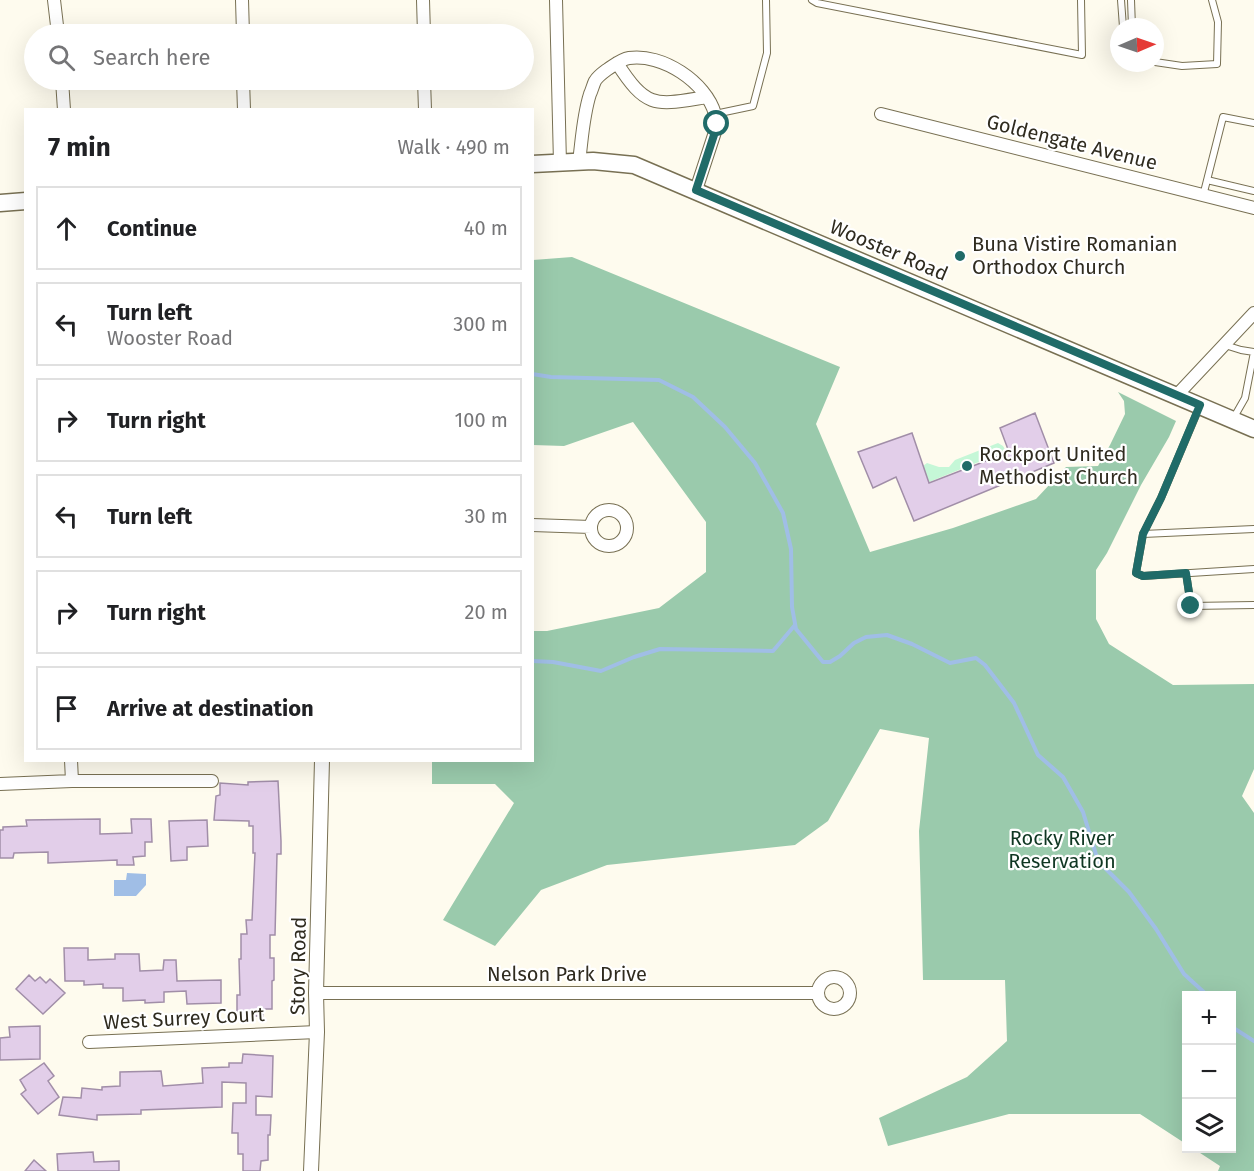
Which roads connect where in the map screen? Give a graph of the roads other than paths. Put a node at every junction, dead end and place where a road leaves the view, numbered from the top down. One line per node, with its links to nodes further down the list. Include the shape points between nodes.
1 (54, 0): 13 (street)
2 (242, 0): 14 (street)
3 (423, 0): 15 (street)
4 (556, 0): 29 (street)
5 (766, 0): 25 (lane, via 767,53 753,106)
6 (812, 0): 7 (lane, via 1082,55)
7 (1081, 0)
8 (1121, 0): 11 (lane)
9 (1131, 0): 12 (lane)
10 (1212, 0): 17 (lane, via 1218,22 1218,64)
11 (1122, 18)
12 (1132, 18)
13 (57, 24)
14 (243, 24)
15 (424, 24)
16 (617, 63): 21 (street, via 627,58 667,64 696,83); 21 (street, via 638,93 649,100 670,103); 28 (street, via 595,80 583,123)
17 (1164, 63)
18 (63, 90): 22 (street)
19 (243, 90): 23 (street)
20 (424, 90): 24 (street)
21 (707, 97): 25 (street)
22 (64, 108)
23 (244, 108)
24 (424, 108)
25 (715, 114): 32 (street, via 715,132)
26 (881, 114): 34 (street, Goldengate Avenue)
27 (1254, 123): 31 (lane, via 1223,117)
28 (579, 162): 29 (main road, Wooster Road); 32 (main road, Wooster Road, via 634,165)
29 (560, 163): 30 (main road, Wooster Road)
30 (534, 164)
31 (1208, 180): 33 (lane); 34 (lane)
32 (696, 190): 41 (main road, Wooster Road)
33 (1254, 190)
34 (1203, 196): 37 (street, Goldengate Avenue)
35 (24, 201): 36 (main road)
36 (0, 203)
37 (1254, 208)
38 (1251, 318): 39 (street)
39 (1224, 345): 40 (lane); 41 (street)
40 (1254, 352): 43 (lane, via 1245,398)
41 (1177, 395): 42 (main road, Wooster Road)
42 (1200, 405): 43 (main road, Wooster Road); 48 (lane)
43 (1233, 419): 44 (main road, Wooster Road)
44 (1254, 429)
45 (534, 525): 46 (street)
46 (591, 527)
47 (1254, 529): 48 (lane)
48 (1143, 534): 50 (lane, via 1136,573)
49 (1254, 568): 50 (lane)
50 (1186, 573): 51 (lane, via 1191,606)
51 (1254, 605)
52 (71, 762): 54 (street)
53 (322, 762): 57 (street, Story Road)
54 (72, 781): 55 (street); 56 (street)
55 (213, 781)
56 (0, 784)
57 (316, 993): 58 (street, Nelson Park Drive); 59 (street, Story Road)
58 (817, 993)
59 (317, 1032): 60 (street, West Surrey Court); 61 (street, Story Road)
60 (89, 1042)
61 (311, 1171)

